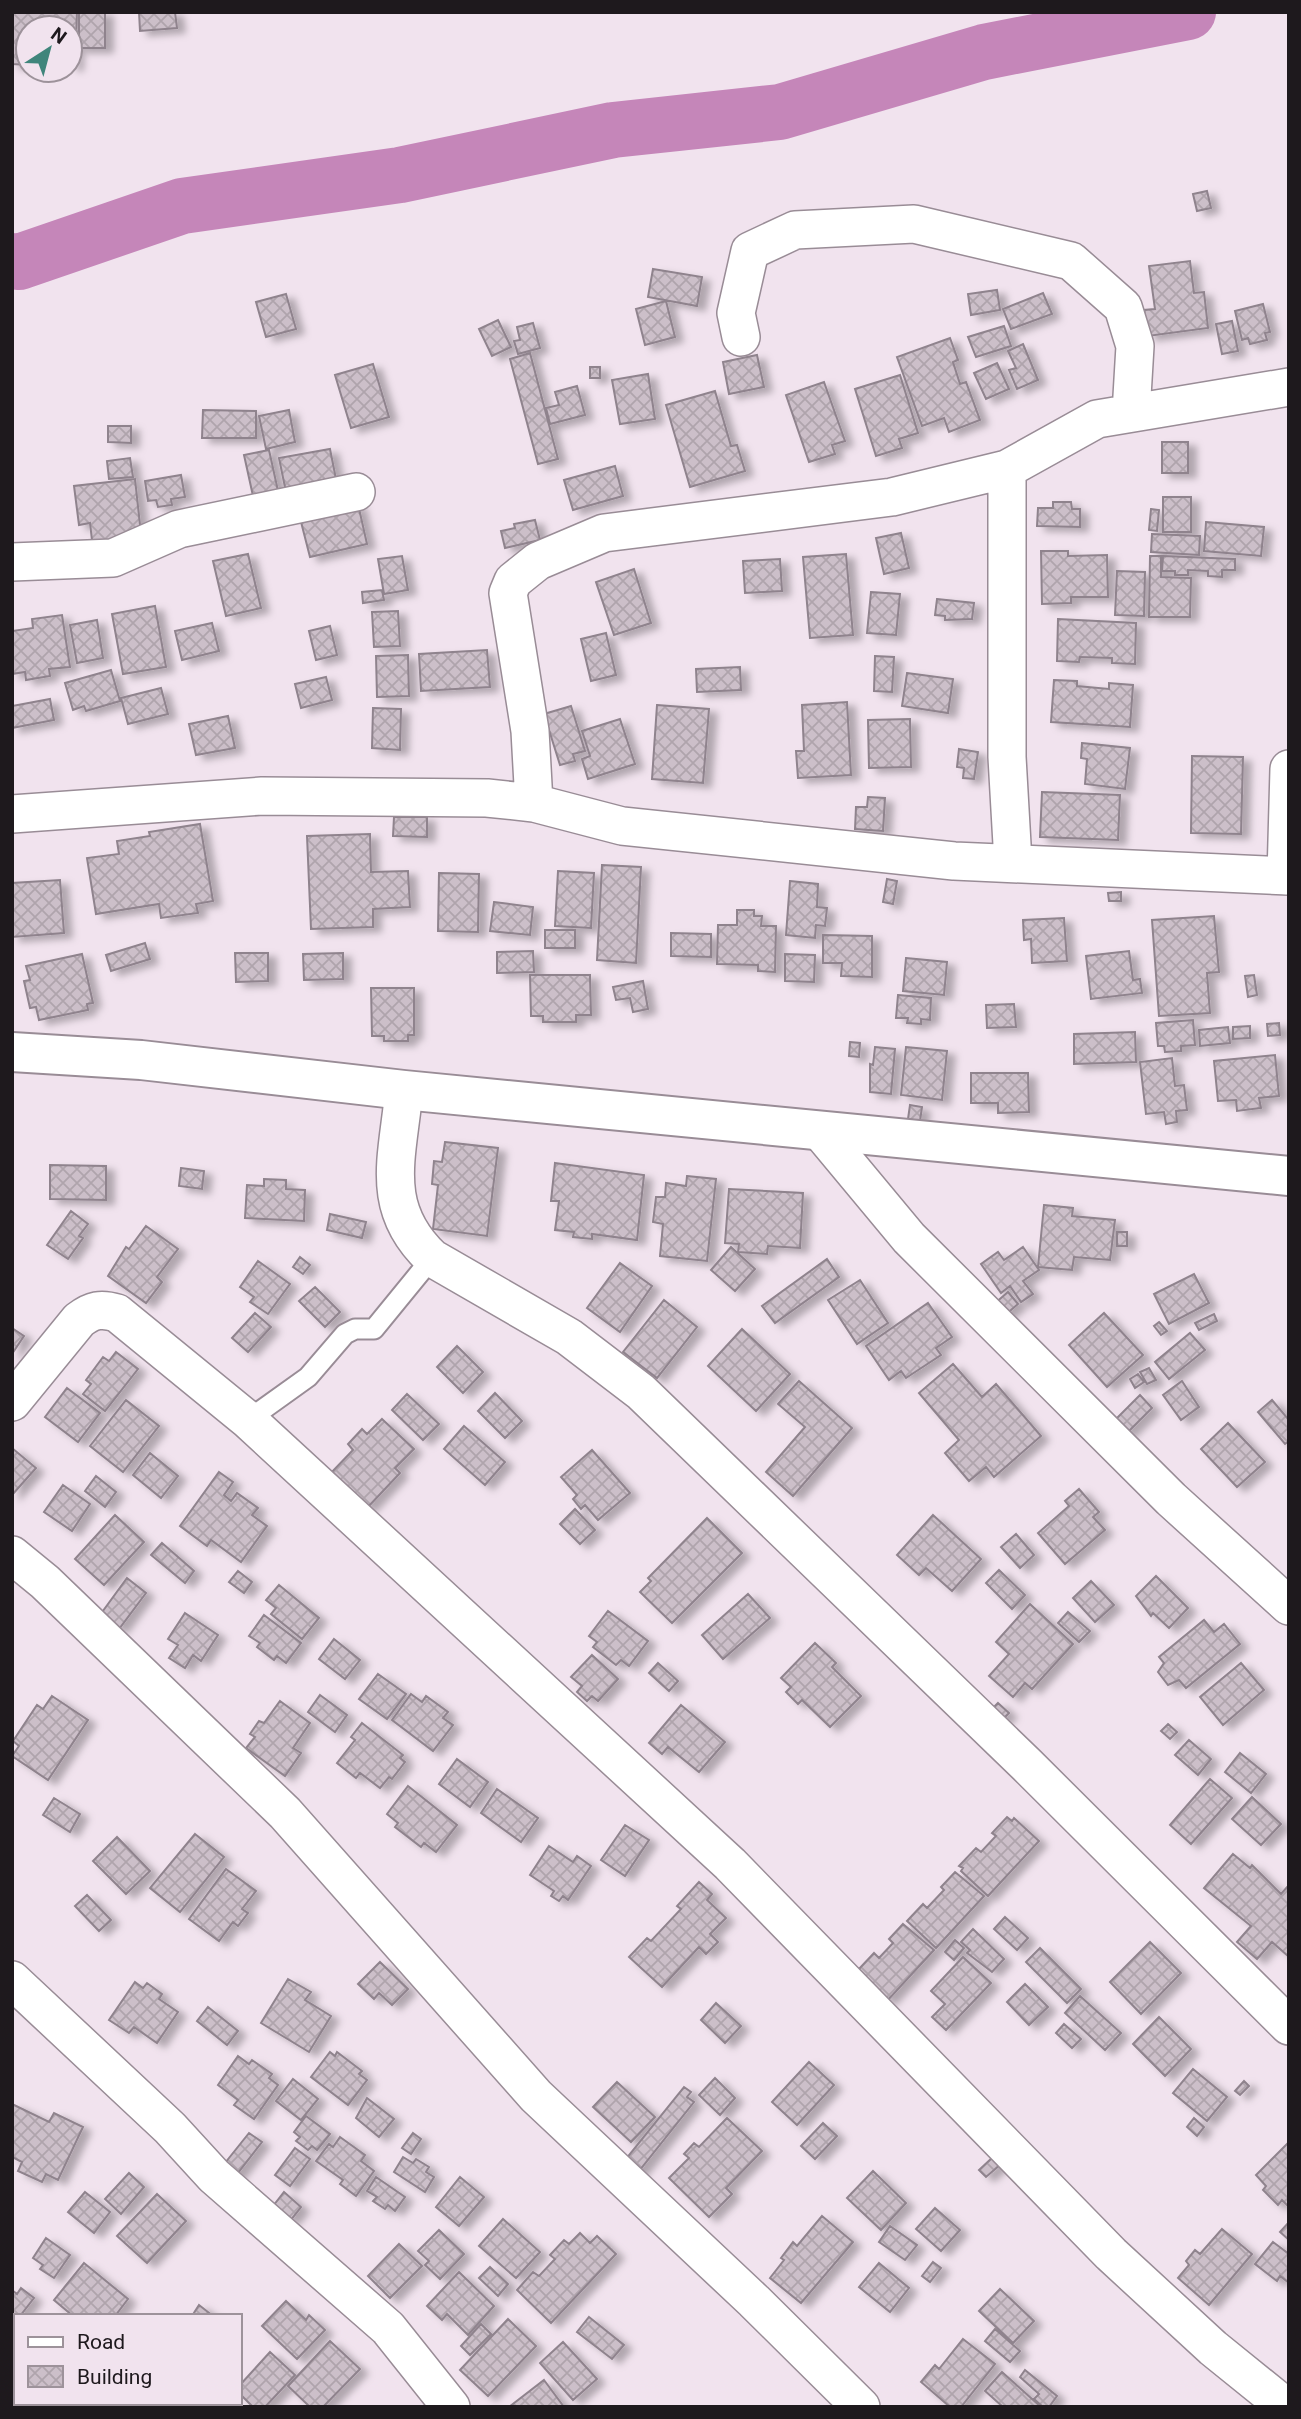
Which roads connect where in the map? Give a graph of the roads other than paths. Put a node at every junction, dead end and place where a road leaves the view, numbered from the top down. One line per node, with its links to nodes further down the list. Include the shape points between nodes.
1 (741, 337): 3 (street, via 736,313 750,251 795,230 914,224 1071,261 1123,307 1135,346)
2 (1289, 387): 3 (street)
3 (1131, 413): 4 (street, via 1097,419)
4 (1007, 469): 8 (street, via 892,497 604,533 522,572 508,593 530,731); 10 (street, via 1007,757)
5 (356, 492): 6 (street, via 179,529 113,558)
6 (12, 562)
7 (1289, 769): 11 (street)
8 (534, 803): 9 (street, via 486,798 262,796); 10 (street, via 622,826 954,861)
9 (12, 814)
10 (1013, 862): 11 (street)
11 (1287, 876)
12 (12, 1052): 13 (street, via 141,1060)
13 (404, 1090): 14 (street); 16 (street, via 396,1200 413,1241)
14 (820, 1131): 15 (street); 20 (street, via 909,1238 1171,1499)
15 (1289, 1176)
16 (432, 1258): 18 (lane, via 373,1329 345,1334 307,1377); 22 (street, via 569,1337 641,1392 1018,1755)
17 (12, 1402): 18 (street, via 79,1320 91,1311 105,1309 117,1313)
18 (248, 1420): 25 (street, via 730,1864 1111,2253 1213,2348)
19 (12, 1555): 24 (street, via 285,1813 536,2096)
20 (1289, 1606)
21 (12, 1980): 23 (street, via 170,2127 214,2176 388,2328)
22 (1289, 2026)
23 (451, 2407)
24 (861, 2407)
25 (1286, 2407)

